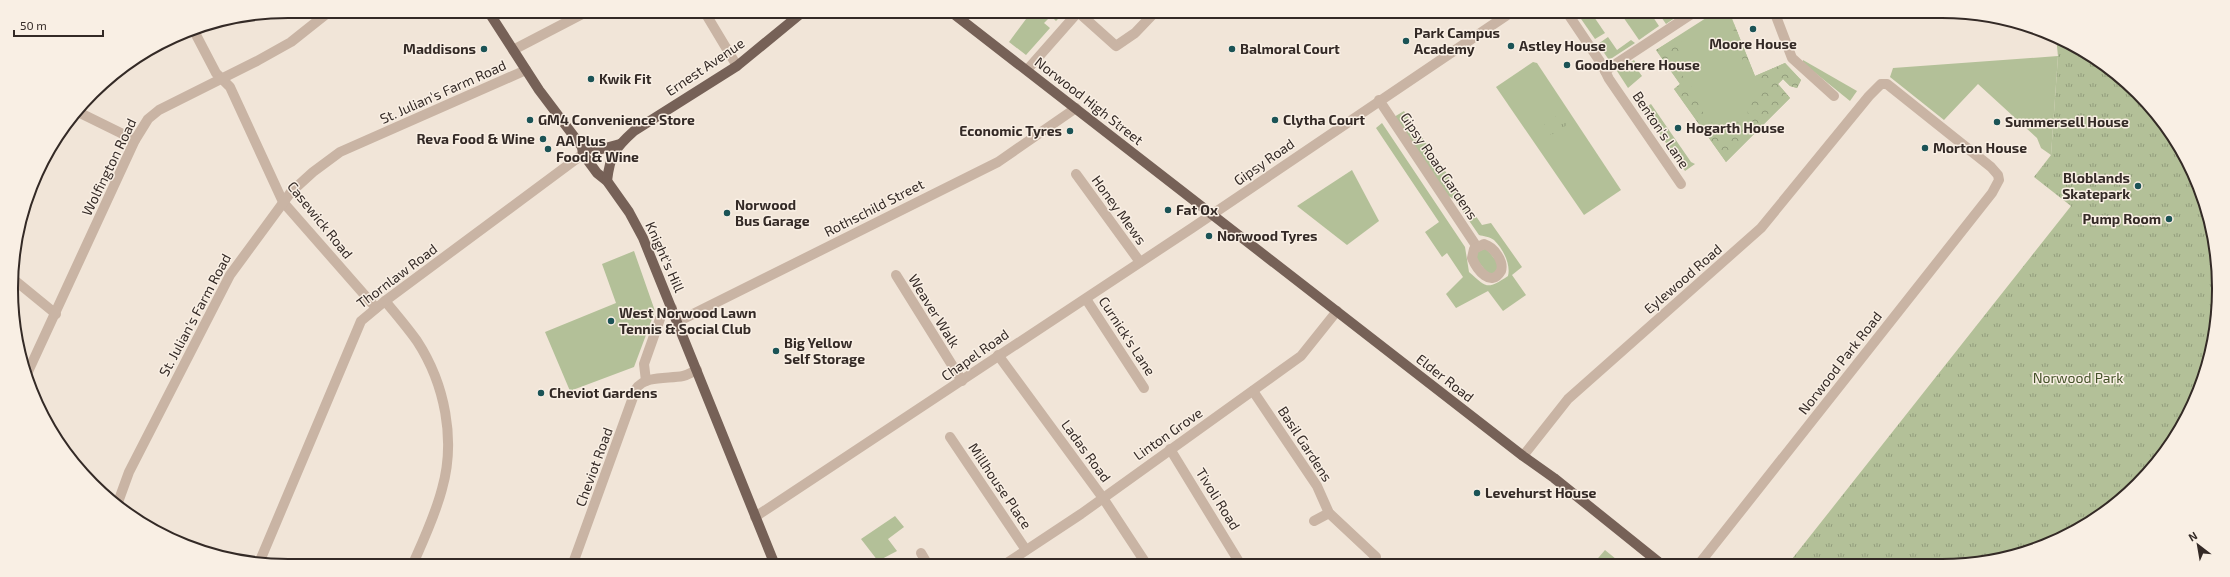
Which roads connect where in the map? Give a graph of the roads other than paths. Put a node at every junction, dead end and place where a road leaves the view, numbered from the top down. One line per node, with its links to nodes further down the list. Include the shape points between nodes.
1 (322, 18): 20 (street, Wolfington Road, via 294,41)
2 (493, 18): 15 (main road, Knight's Hill)
3 (575, 18): 15 (street)
4 (708, 18): 16 (street)
5 (795, 18): 16 (main road, Ernest Avenue)
6 (959, 18): 18 (main road, Norwood High Street)
7 (1073, 18): 18 (street)
8 (1085, 18): 9 (street, via 1116,46 1130,38)
9 (1149, 18)
10 (1502, 18): 22 (street, Gipsy Road)
11 (1571, 18): 19 (street, Benton's Lane)
12 (1685, 18): 19 (street)
13 (1777, 18): 21 (street, via 1792,58)
14 (196, 34): 20 (street, Casewick Road)
15 (514, 50): 17 (main road, Knight's Hill)
16 (737, 66): 26 (main road, Ernest Avenue, via 634,131)
17 (526, 70): 27 (main road, Knight's Hill); 32 (street, St. Julian's Farm Road, via 340,152 306,178)
18 (1027, 70): 23 (main road, Norwood High Street)
19 (1605, 71): 31 (street, Benton's Lane)
20 (221, 80): 25 (street, Wolfington Road, via 153,114); 32 (street, Casewick Road, via 230,87)
21 (1834, 96)
22 (1379, 100): 33 (street, Gipsy Road); 34 (street, Gipsy Road Gardens)
23 (1076, 108): 33 (main road, Norwood High Street); 44 (street, Rothschild Street, via 998,162)
24 (82, 114): 25 (street)
25 (135, 140): 43 (street, Wolfington Road)
26 (620, 144): 27 (main road, Ernest Avenue, via 598,150); 30 (main road, Ernest Avenue, via 609,163)
27 (583, 150): 30 (main road, Knight's Hill, via 596,173); 39 (street, Thornlaw Road)
28 (1076, 174): 35 (street, Honey Mews)
29 (2000, 178): 54 (street, Eylewood Road, via 1991,167 1891,87 1884,83 1879,85 1761,228 1579,389); 72 (street, Norwood Park Road, via 1992,192)
30 (607, 181): 41 (main road, Knight's Hill, via 639,230)
31 (1680, 184)
32 (283, 202): 40 (street, Casewick Road); 56 (street, St. Julian's Farm Road, via 230,275 129,472)
33 (1211, 214): 35 (street, Chapel Road); 42 (main road, Elder Road)
34 (1477, 247)
35 (1140, 262): 38 (street, Chapel Road)
36 (896, 275): 48 (street, Weaver Walk)
37 (18, 283): 43 (street)
38 (1086, 299): 45 (street, Chapel Road); 50 (street, Curnick's Lane)
39 (385, 301): 40 (street, Thornlaw Road); 64 (street, via 417,341 430,366 439,388 447,426 447,464 442,490)
40 (376, 308): 63 (street, Thornlaw Road, via 358,326)
41 (672, 308): 44 (main road, Knight's Hill); 49 (street, via 661,316 644,364)
42 (1337, 312): 51 (street, Linton Grove, via 1301,356); 54 (main road, Elder Road)
43 (56, 314): 46 (street, Wolfington Road)
44 (677, 322): 47 (main road, Knight's Hill)
45 (998, 355): 48 (street, Chapel Road); 55 (street, Ladas Road)
46 (30, 368)
47 (697, 370): 49 (street, via 684,376); 58 (main road, Knight's Hill)
48 (962, 381): 58 (street, Chapel Road)
49 (646, 382): 65 (street, Cheviot Road, via 636,389)
50 (1144, 388)
51 (1253, 391): 53 (street, Linton Grove); 57 (street, Basil Gardens, via 1317,486)
52 (950, 437): 60 (street, Millhouse Place)
53 (1170, 449): 55 (street, Linton Grove); 70 (street, Tivoli Road)
54 (1523, 456): 71 (main road, Elder Road)
55 (1103, 498): 60 (street, Linton Grove); 69 (street, Ladas Road)
56 (118, 499)
57 (1329, 513): 59 (street); 62 (street, Basil Gardens)
58 (755, 517): 66 (main road, Knight's Hill)
59 (1314, 521)
60 (1026, 550): 68 (street, Linton Grove)
61 (921, 553): 67 (street)
62 (1376, 556)
63 (261, 557)
64 (415, 559)
65 (575, 559)
66 (772, 559)
67 (924, 559)
68 (1013, 559)
69 (1143, 559)
70 (1238, 559)
71 (1655, 559)
72 (1703, 559)

